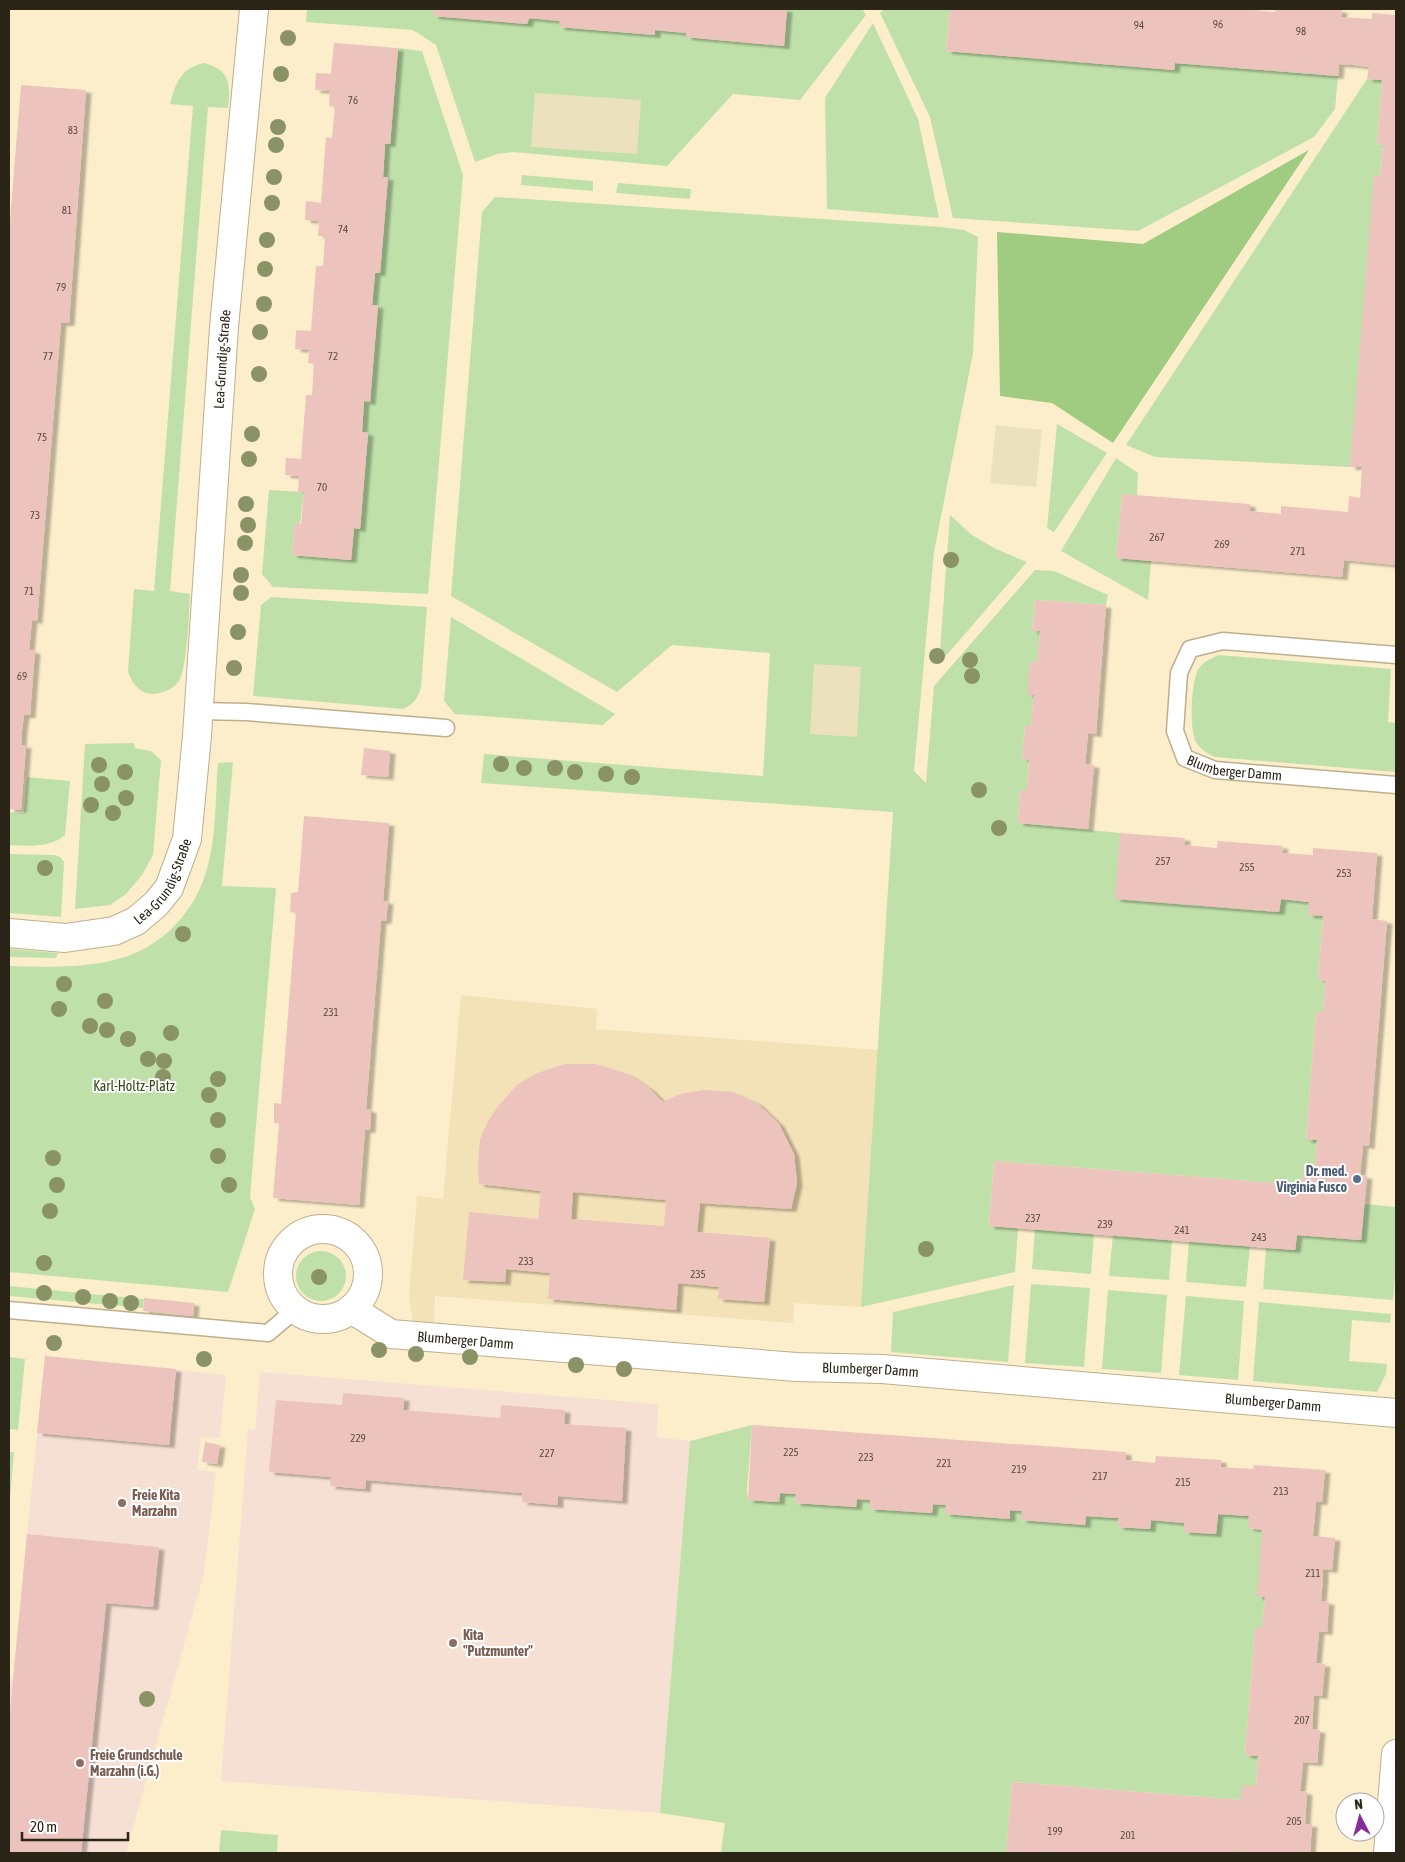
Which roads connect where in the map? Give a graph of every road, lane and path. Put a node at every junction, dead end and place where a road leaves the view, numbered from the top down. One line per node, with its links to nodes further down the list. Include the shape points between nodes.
1 (254, 9): 3 (street, Lea-Grundig-Straße, via 224,327)
2 (1396, 655): 5 (lane, Blumberger Damm, via 1223,641 1190,649 1179,673 1175,731 1184,758 1215,770)
3 (198, 711): 4 (lane); 6 (street, Lea-Grundig-Straße, via 187,839 169,888 156,904 136,921 114,931 65,938)
4 (446, 728)
5 (1396, 785)
6 (9, 933)
7 (351, 1309): 9 (street, via 325,1319 311,1318); 9 (street, via 366,1286 365,1258 347,1236 320,1229 294,1239 279,1262 281,1290); 10 (street, Blumberger Damm, via 391,1334 796,1367 882,1369)
8 (9, 1310): 9 (lane, via 268,1333)
9 (295, 1310)
10 (1396, 1413)
11 (1396, 1754): 12 (street)
12 (1388, 1853)

